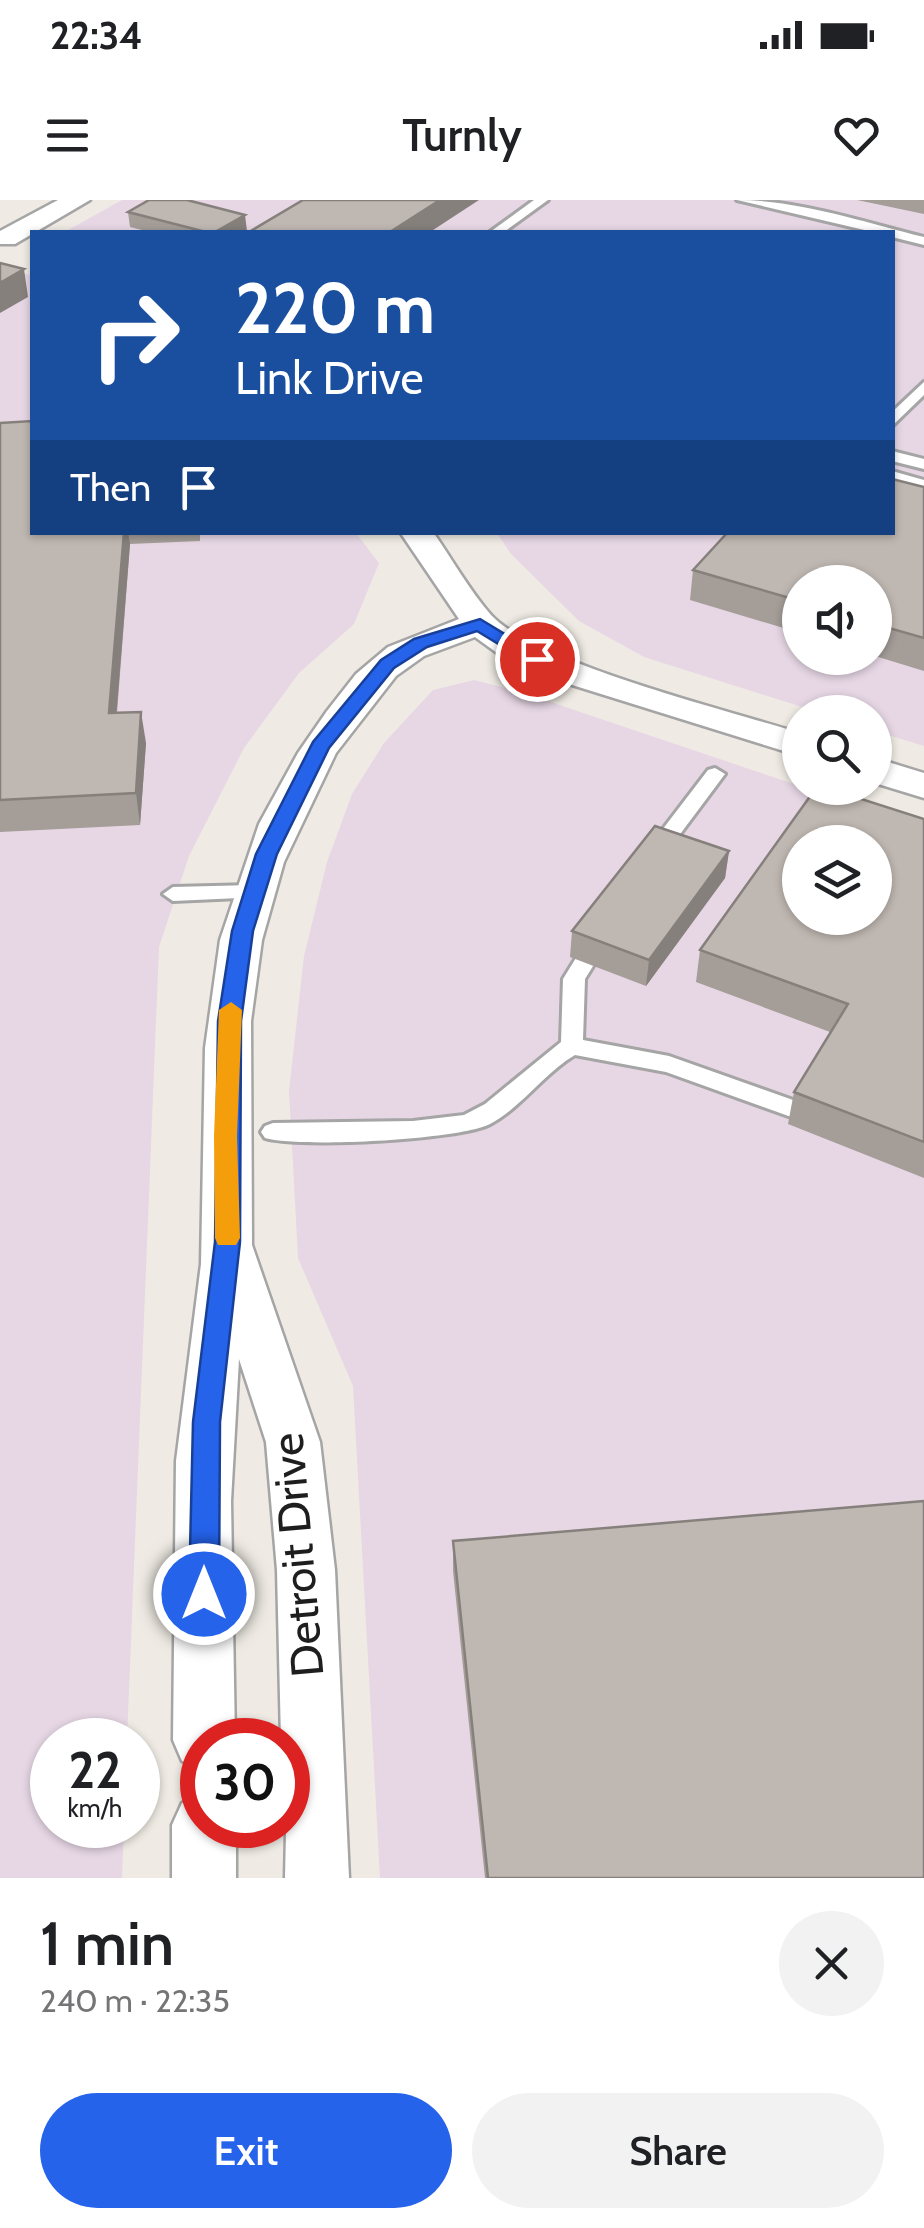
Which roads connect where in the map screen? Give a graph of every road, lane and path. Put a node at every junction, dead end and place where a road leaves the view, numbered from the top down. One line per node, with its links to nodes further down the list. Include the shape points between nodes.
1 (78, 200): 7 (street)
2 (542, 200): 4 (lane)
3 (743, 200): 5 (lane)
4 (499, 230)
5 (877, 230)
6 (895, 234): 8 (lane)
7 (3, 237): 9 (street)
8 (924, 240)
9 (30, 245)
10 (924, 386): 11 (lane)
11 (895, 419)
12 (895, 457): 13 (lane)
13 (924, 464)
14 (895, 477): 15 (lane)
15 (924, 484)
16 (418, 535): 17 (street)
17 (480, 624): 18 (street, via 560,668 747,738); 21 (street, Detroit Drive, via 403,653 362,690 300,781)
18 (782, 743)
19 (715, 774): 20 (lane)
20 (644, 870)
21 (254, 892): 22 (lane); 27 (street, Detroit Drive, via 230,1021)
22 (173, 894)
23 (613, 916): 24 (lane, via 574,979)
24 (572, 1046): 25 (lane, via 669,1064); 26 (lane, via 476,1122)
25 (836, 1125)
26 (273, 1132)
27 (227, 1242): 28 (street, Detroit Drive, via 206,1422); 31 (street, Detroit Drive, via 294,1442 306,1570)
28 (204, 1718)
29 (204, 1848): 30 (street)
30 (204, 1878)
31 (316, 1878)

